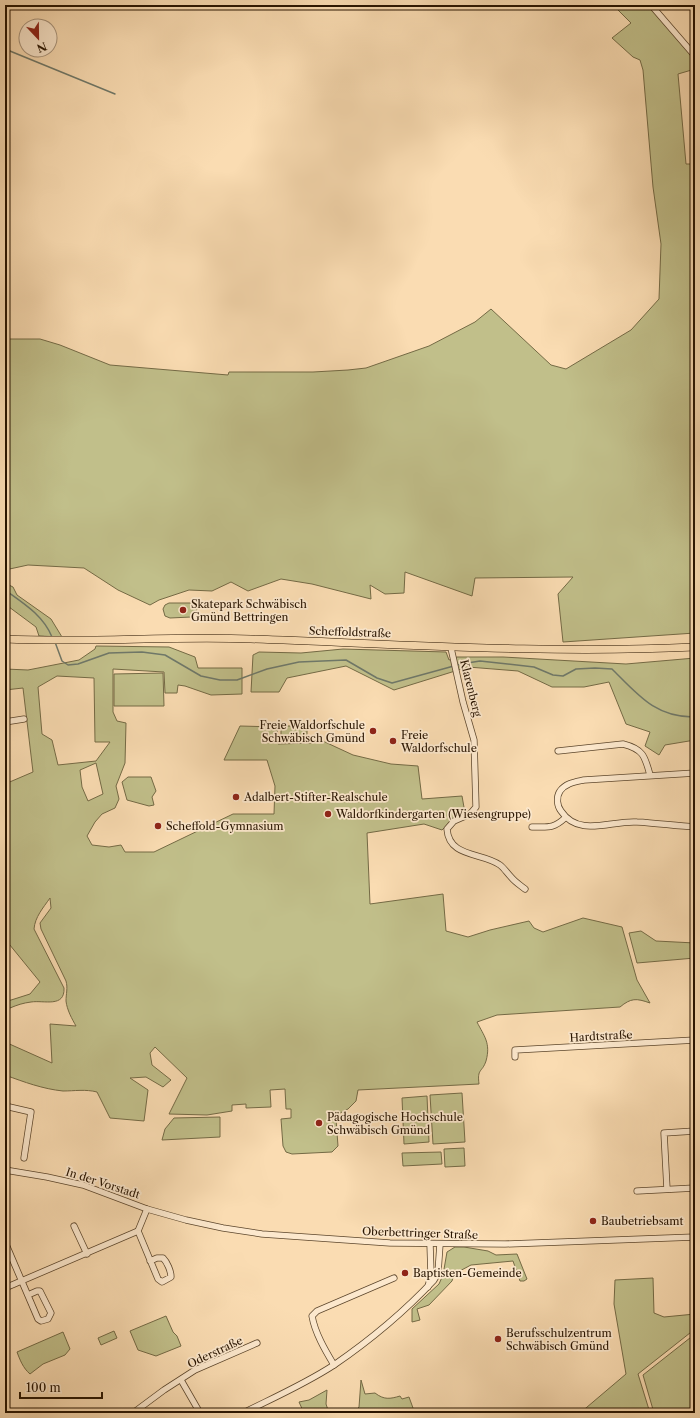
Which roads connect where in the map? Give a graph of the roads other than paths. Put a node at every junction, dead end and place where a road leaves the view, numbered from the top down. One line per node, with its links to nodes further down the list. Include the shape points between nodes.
1 (651, 5): 2 (street)
2 (695, 56)
3 (5, 638): 5 (main road, Scheffoldstraße, via 43,641 249,639)
4 (695, 647): 5 (main road, Scheffoldstraße)
5 (452, 651): 14 (street, Klarenberg, via 474,740 476,808 470,814 454,821 447,828 447,837 465,853 500,865)
6 (24, 719): 7 (street)
7 (5, 722)
8 (558, 751): 10 (street, via 623,744 632,746 641,751 646,759)
9 (695, 773): 10 (street)
10 (650, 775): 11 (street, via 572,782 559,792 558,808)
11 (565, 818): 12 (street, via 552,827); 13 (street, via 577,825 593,826 636,821)
12 (532, 827)
13 (695, 827)
14 (525, 889)
15 (695, 1040): 16 (street, Hardtstraße, via 515,1050)
16 (515, 1057)
17 (5, 1106): 19 (street, via 32,1112)
18 (695, 1132): 22 (street, via 664,1133)
19 (24, 1158)
20 (5, 1170): 24 (street, In der Vorstadt, via 76,1183)
21 (695, 1188): 22 (street)
22 (667, 1189): 23 (street)
23 (637, 1190)
24 (147, 1209): 26 (street); 29 (street, Oberbettringer Straße, via 204,1225 262,1234)
25 (74, 1226): 31 (street)
26 (138, 1231): 31 (street); 32 (street)
27 (695, 1236): 30 (street, Oberbettringer Straße, via 536,1244)
28 (5, 1242): 34 (street)
29 (430, 1244): 30 (street, Oberbettringer Straße); 35 (street, via 431,1274)
30 (440, 1244): 35 (street, via 438,1274)
31 (87, 1254): 34 (street)
32 (150, 1260): 32 (street, via 159,1280 162,1282 171,1277 163,1258)
33 (394, 1278): 39 (street, via 318,1311 312,1316)
34 (22, 1281): 36 (street); 37 (street)
35 (428, 1287): 39 (street)
36 (5, 1288)
37 (28, 1295): 37 (street, via 38,1319 48,1319 51,1313 40,1291)
38 (257, 1343): 40 (street, Oderstraße, via 203,1366)
39 (334, 1365): 43 (street)
40 (181, 1380): 41 (street, Oderstraße); 42 (street, Oderstraße)
41 (133, 1413)
42 (200, 1413)
43 (242, 1413)

